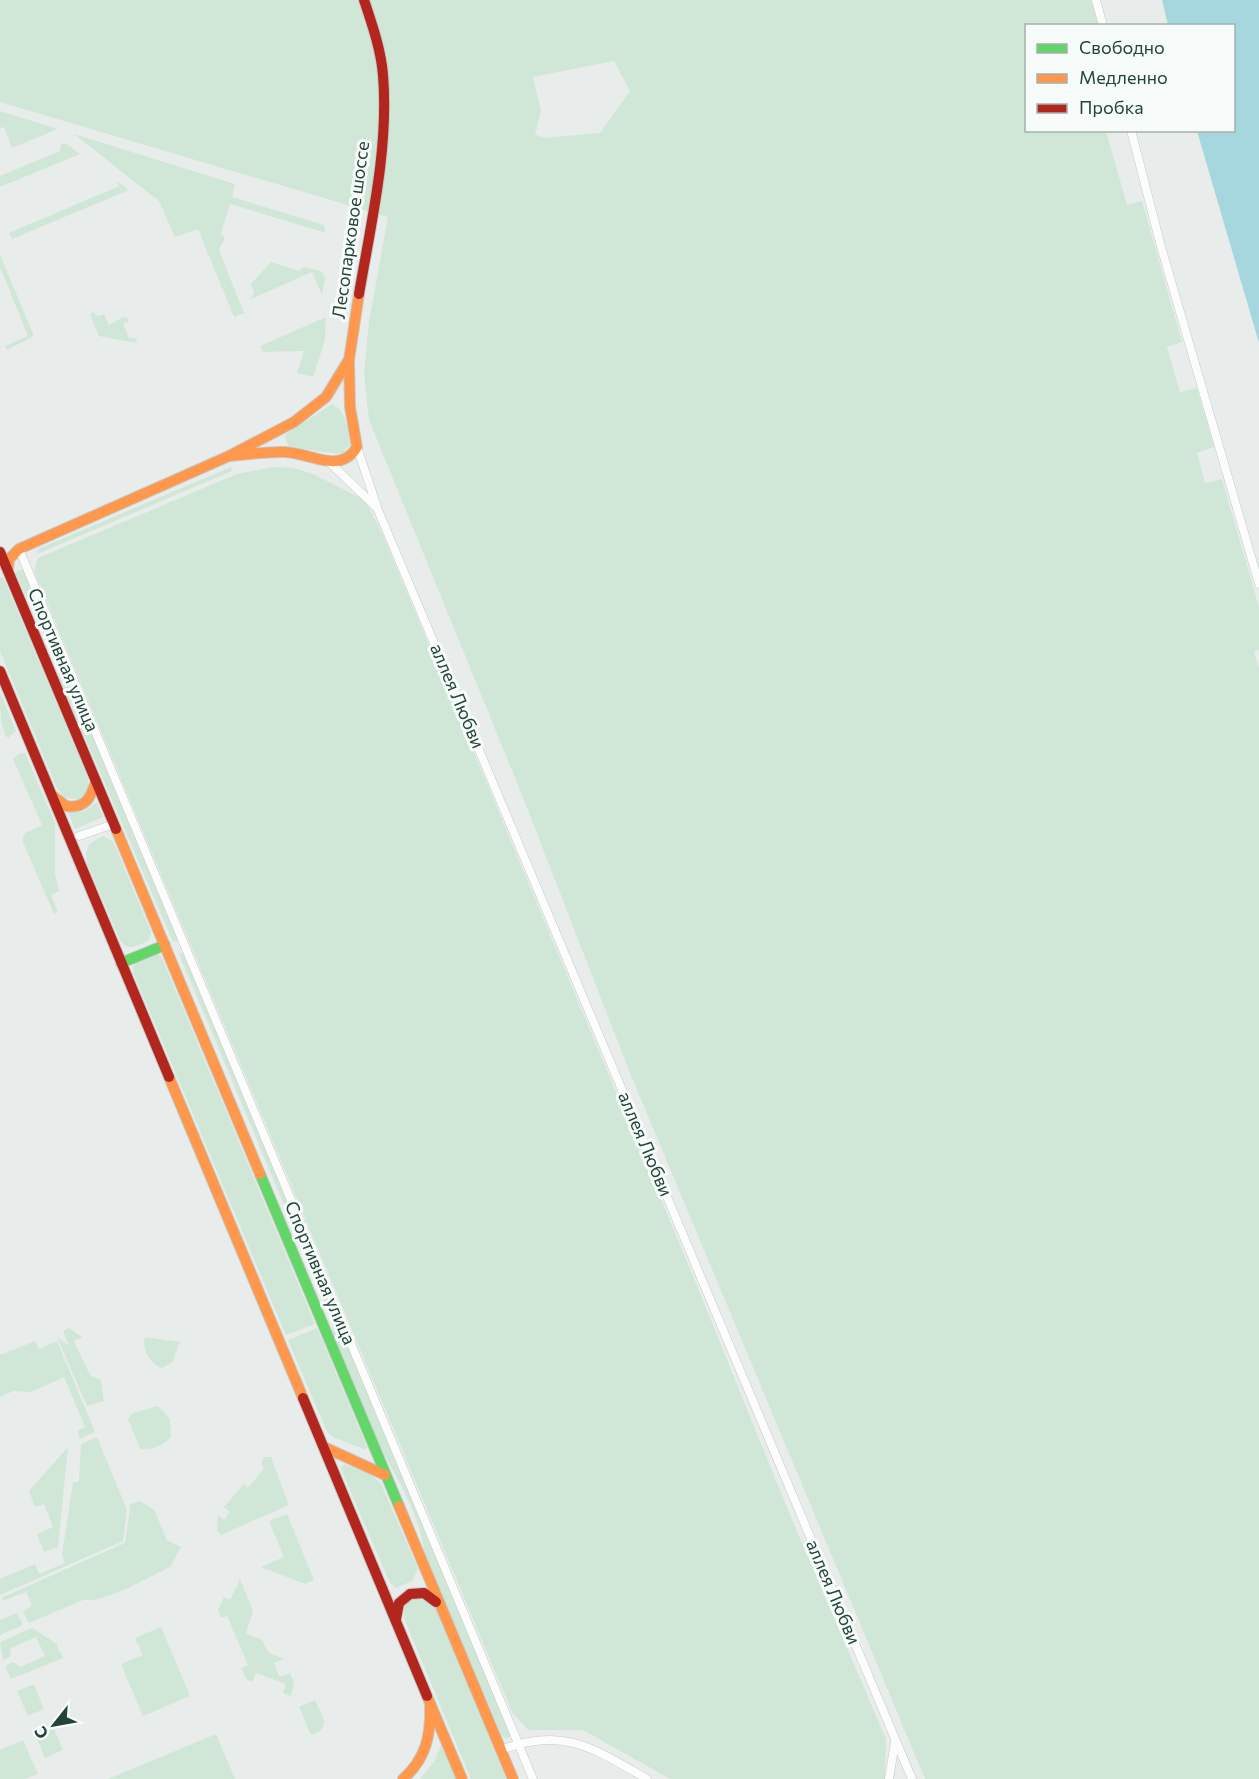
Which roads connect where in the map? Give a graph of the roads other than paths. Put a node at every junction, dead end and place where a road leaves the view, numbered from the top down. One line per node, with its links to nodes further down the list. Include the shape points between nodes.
1 (364, 0): 5 (main road, Лесопарковое шоссе, via 383,75 382,127 380,170)
2 (1096, 0): 3 (street)
3 (1102, 24)
4 (1132, 132): 18 (street)
5 (349, 360): 6 (main road, Лесопарковое шоссе); 7 (main road, Лесопарковое шоссе)
6 (326, 397): 7 (main road, via 341,397); 8 (main road, Лесопарковое шоссе)
7 (350, 407): 9 (main road, Лесопарковое шоссе)
8 (282, 429): 10 (main road, via 277,438); 11 (main road, Лесопарковое шоссе)
9 (357, 447): 12 (main road, via 346,460); 13 (street, аллея Любви)
10 (286, 452): 11 (main road); 12 (main road)
11 (229, 456): 15 (main road)
12 (328, 462): 13 (street, аллея Любви)
13 (378, 510): 33 (street, аллея Любви)
14 (0, 543): 15 (main road)
15 (19, 549): 17 (main road, via 9,559); 34 (street)
16 (0, 552): 17 (main road, Спортивная улица)
17 (8, 573): 22 (main road, Спортивная улица)
18 (1259, 584)
19 (0, 671): 21 (main road)
20 (0, 678): 21 (main road)
21 (8, 690): 23 (main road)
22 (96, 780): 23 (main road, via 91,798 73,807 61,804); 24 (main road, Спортивная улица)
23 (49, 790): 27 (main road)
24 (114, 824): 25 (street); 26 (main road, Спортивная улица)
25 (79, 837)
26 (165, 945): 27 (main road); 29 (main road, Спортивная улица)
27 (121, 963): 28 (main road)
28 (324, 1447): 29 (main road); 31 (main road)
29 (385, 1475): 30 (main road, Спортивная улица)
30 (439, 1605): 31 (main road, via 424,1593 410,1594 399,1603); 35 (main road, Спортивная улица)
31 (396, 1621): 32 (main road)
32 (429, 1699): 36 (main road, via 431,1723 425,1753); 37 (main road)
33 (895, 1741): 41 (street); 42 (street, аллея Любви)
34 (519, 1743): 35 (street); 39 (street); 40 (street, via 547,1739 583,1744)
35 (501, 1750): 38 (main road, Спортивная улица)
36 (403, 1779)
37 (462, 1779)
38 (513, 1779)
39 (533, 1779)
40 (647, 1779)
41 (889, 1779)
42 (912, 1779)

